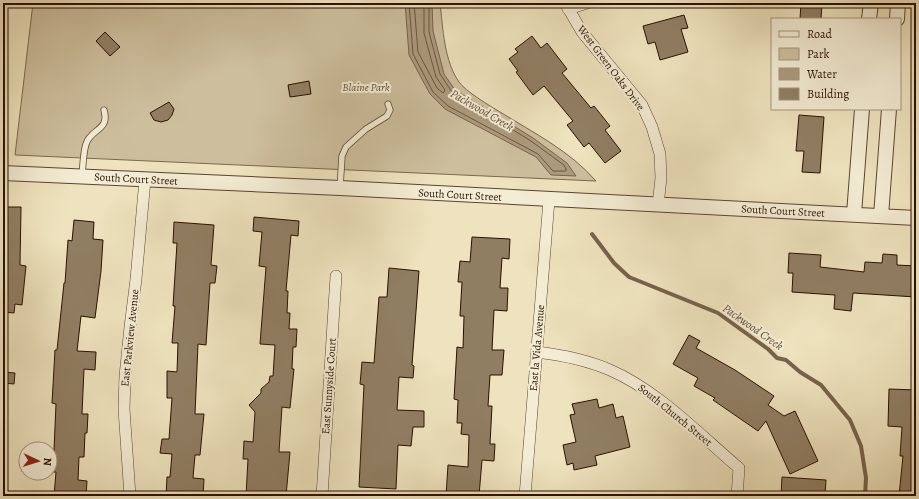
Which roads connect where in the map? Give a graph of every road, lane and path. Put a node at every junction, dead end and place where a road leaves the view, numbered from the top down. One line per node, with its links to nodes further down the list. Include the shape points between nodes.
1 (587, 3): 4 (street)
2 (871, 3): 5 (street)
3 (898, 3): 6 (street)
4 (567, 6): 16 (street, West Green Oaks Drive, via 582,32 642,105 650,122 660,154)
5 (869, 18)
6 (897, 18)
7 (388, 104): 14 (lane, via 390,110 387,116 366,129 346,147 342,156)
8 (104, 110): 12 (lane, via 106,117 103,126 86,143)
9 (862, 110): 17 (street)
10 (889, 110): 18 (street)
11 (3, 173): 12 (street, South Court Street)
12 (82, 177): 13 (street, South Court Street)
13 (145, 180): 14 (street, South Court Street); 22 (street, East Parkview Avenue, via 125,376)
14 (340, 188): 15 (street, South Court Street)
15 (549, 200): 16 (street, South Court Street); 21 (street, East la Vida Avenue)
16 (658, 205): 17 (street, South Court Street)
17 (854, 214): 18 (street, South Court Street)
18 (881, 216): 19 (street, South Court Street)
19 (916, 218)
20 (336, 276): 23 (street, East Sunnyside Court)
21 (536, 352): 24 (street, East la Vida Avenue); 25 (street, South Church Street, via 557,354 610,370 634,382 665,404 739,468)
22 (130, 496)
23 (322, 496)
24 (524, 496)
25 (736, 496)

